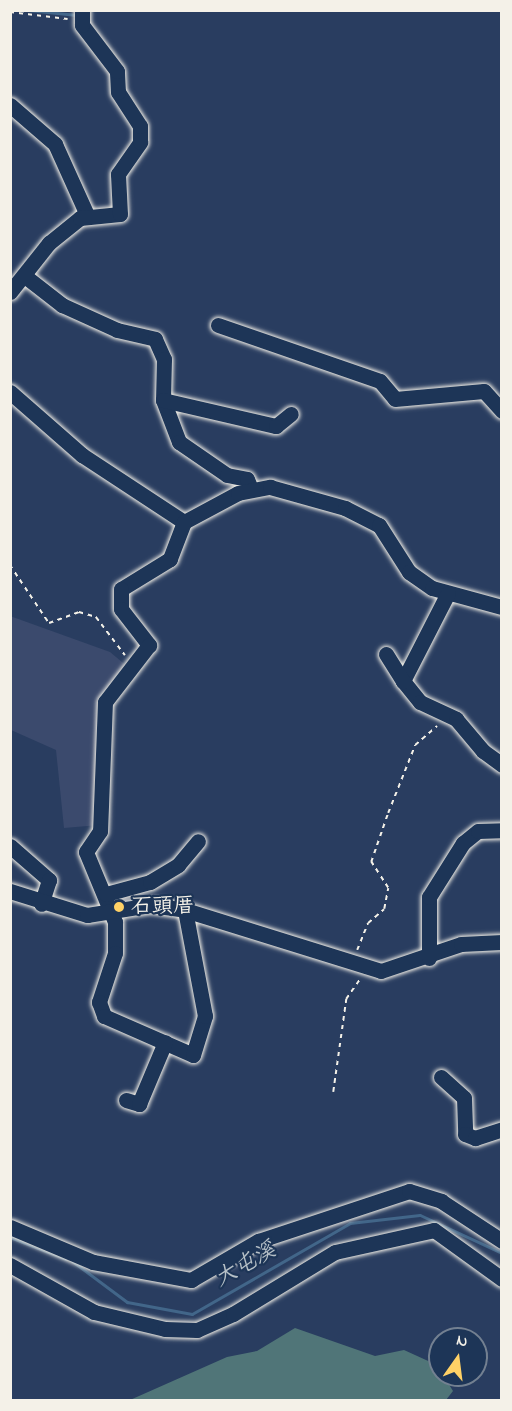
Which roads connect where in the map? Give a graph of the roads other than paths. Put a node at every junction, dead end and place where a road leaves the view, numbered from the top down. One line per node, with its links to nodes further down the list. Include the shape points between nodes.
1 (82, 16): 3 (street, via 117,70 118,92 141,134 118,174 120,214)
2 (10, 105): 3 (street, via 55,144)
3 (88, 217): 4 (street, via 49,243)
4 (26, 277): 5 (street); 8 (street, via 62,305 117,330 155,339 164,359)
5 (10, 292)
6 (218, 325): 9 (street, via 380,381 395,399 484,391)
7 (10, 392): 12 (street, via 82,455)
8 (163, 400): 10 (street, via 276,426); 11 (street, via 180,442 227,475 246,479)
9 (501, 411)
10 (291, 414)
11 (250, 489): 12 (street); 13 (street, via 270,487 345,508 379,525 409,572)
12 (184, 522): 22 (street, via 170,559 121,589 121,609 134,631 148,641 141,658 105,702 102,715 100,831 86,852)
13 (448, 593): 14 (street, via 477,596); 16 (street)
14 (501, 607)
15 (386, 654): 16 (street)
16 (403, 681): 17 (street, via 420,702 471,731 483,752)
17 (501, 765)
18 (501, 830): 27 (street, via 478,831 463,843 429,897)
19 (198, 841): 22 (street, via 178,865 150,882)
20 (10, 846): 23 (street, via 49,880)
21 (10, 891): 23 (street)
22 (106, 894): 25 (street)
23 (41, 904): 25 (street, via 76,914)
24 (185, 910): 25 (street, via 151,905); 27 (street, via 367,968 395,971); 28 (street, via 205,1016 193,1055)
25 (112, 913): 28 (street, via 115,953 99,1002 104,1016)
26 (501, 942): 27 (street, via 461,944)
27 (429, 958)
28 (165, 1042): 30 (street, via 139,1104)
29 (441, 1077): 31 (street, via 464,1098 465,1134 475,1138)
30 (126, 1100)
31 (501, 1129)
32 (10, 1227): 33 (street, via 93,1262 191,1280 258,1241 409,1191 441,1201)
33 (501, 1241)
34 (10, 1265): 35 (street, via 94,1312 165,1329 197,1329 233,1314 335,1252 434,1230)
35 (501, 1279)

